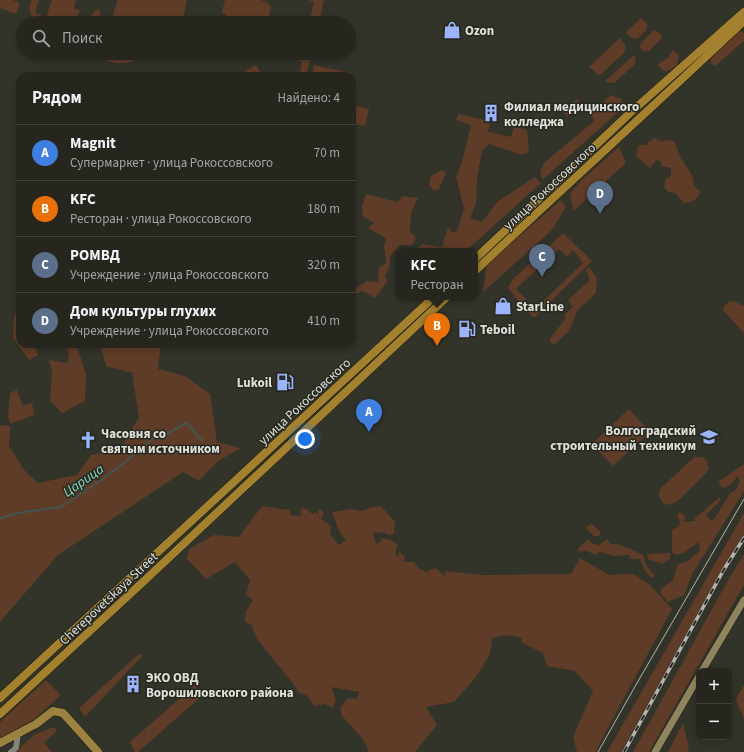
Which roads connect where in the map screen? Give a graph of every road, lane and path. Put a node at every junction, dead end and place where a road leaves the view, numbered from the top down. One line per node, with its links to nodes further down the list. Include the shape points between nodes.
1 (744, 12): 3 (highway, улица Рокоссовского, via 630,113)
2 (744, 21): 4 (highway, улица Рокоссовского)
3 (478, 256)
4 (478, 268)
5 (431, 300): 7 (highway, улица Рокоссовского)
6 (444, 300): 8 (highway, улица Рокоссовского)
7 (225, 489): 12 (highway, Cherepovetskaya Street)
8 (232, 498): 13 (highway, Cherepovetskaya Street)
9 (744, 600): 10 (main road)
10 (704, 668)
11 (696, 681): 18 (main road)
12 (0, 698)
13 (0, 714)
14 (18, 733): 15 (main road); 16 (street, via 16,748); 17 (main road, via 53,711 63,713)
15 (0, 743)
16 (11, 752)
17 (98, 752)
18 (655, 752)

